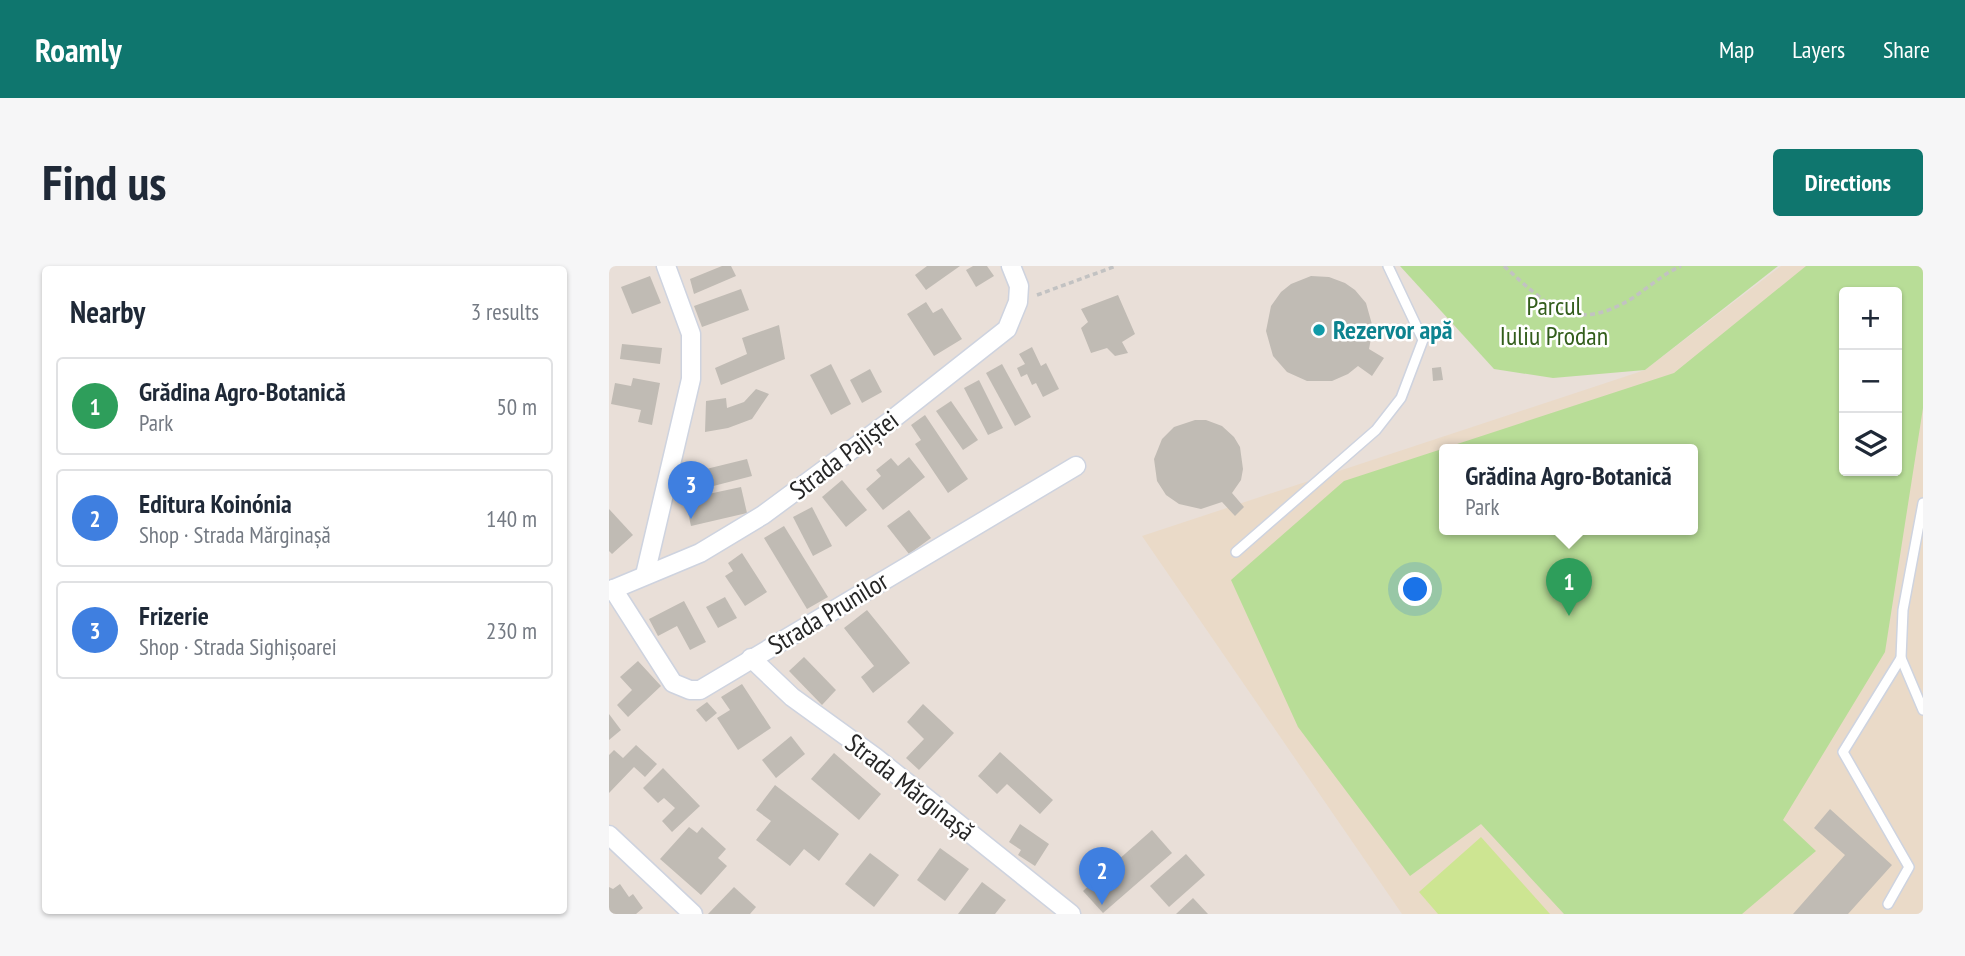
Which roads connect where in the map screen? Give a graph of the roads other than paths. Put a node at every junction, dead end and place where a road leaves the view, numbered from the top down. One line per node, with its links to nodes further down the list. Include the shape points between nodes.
1 (666, 266): 7 (street, via 691,334 691,379)
2 (1011, 266): 7 (street, Strada Pajiștei, via 1019,302 1007,329 763,515 700,553)
3 (1388, 266): 6 (lane, via 1423,340 1401,398 1376,430)
4 (1076, 466): 10 (street, Strada Prunilor)
5 (1923, 503): 9 (lane, via 1903,610)
6 (1236, 552)
7 (645, 575): 8 (street, Strada Pajiștei)
8 (611, 590): 10 (street, Strada Prunilor, via 665,672 681,687 699,691)
9 (1901, 657): 11 (lane); 13 (lane, via 1843,752 1909,867)
10 (751, 658): 15 (street, Strada Mărginașă, via 792,696)
11 (1923, 710)
12 (609, 835): 14 (street)
13 (1888, 904)
14 (693, 914)
15 (1070, 914)

